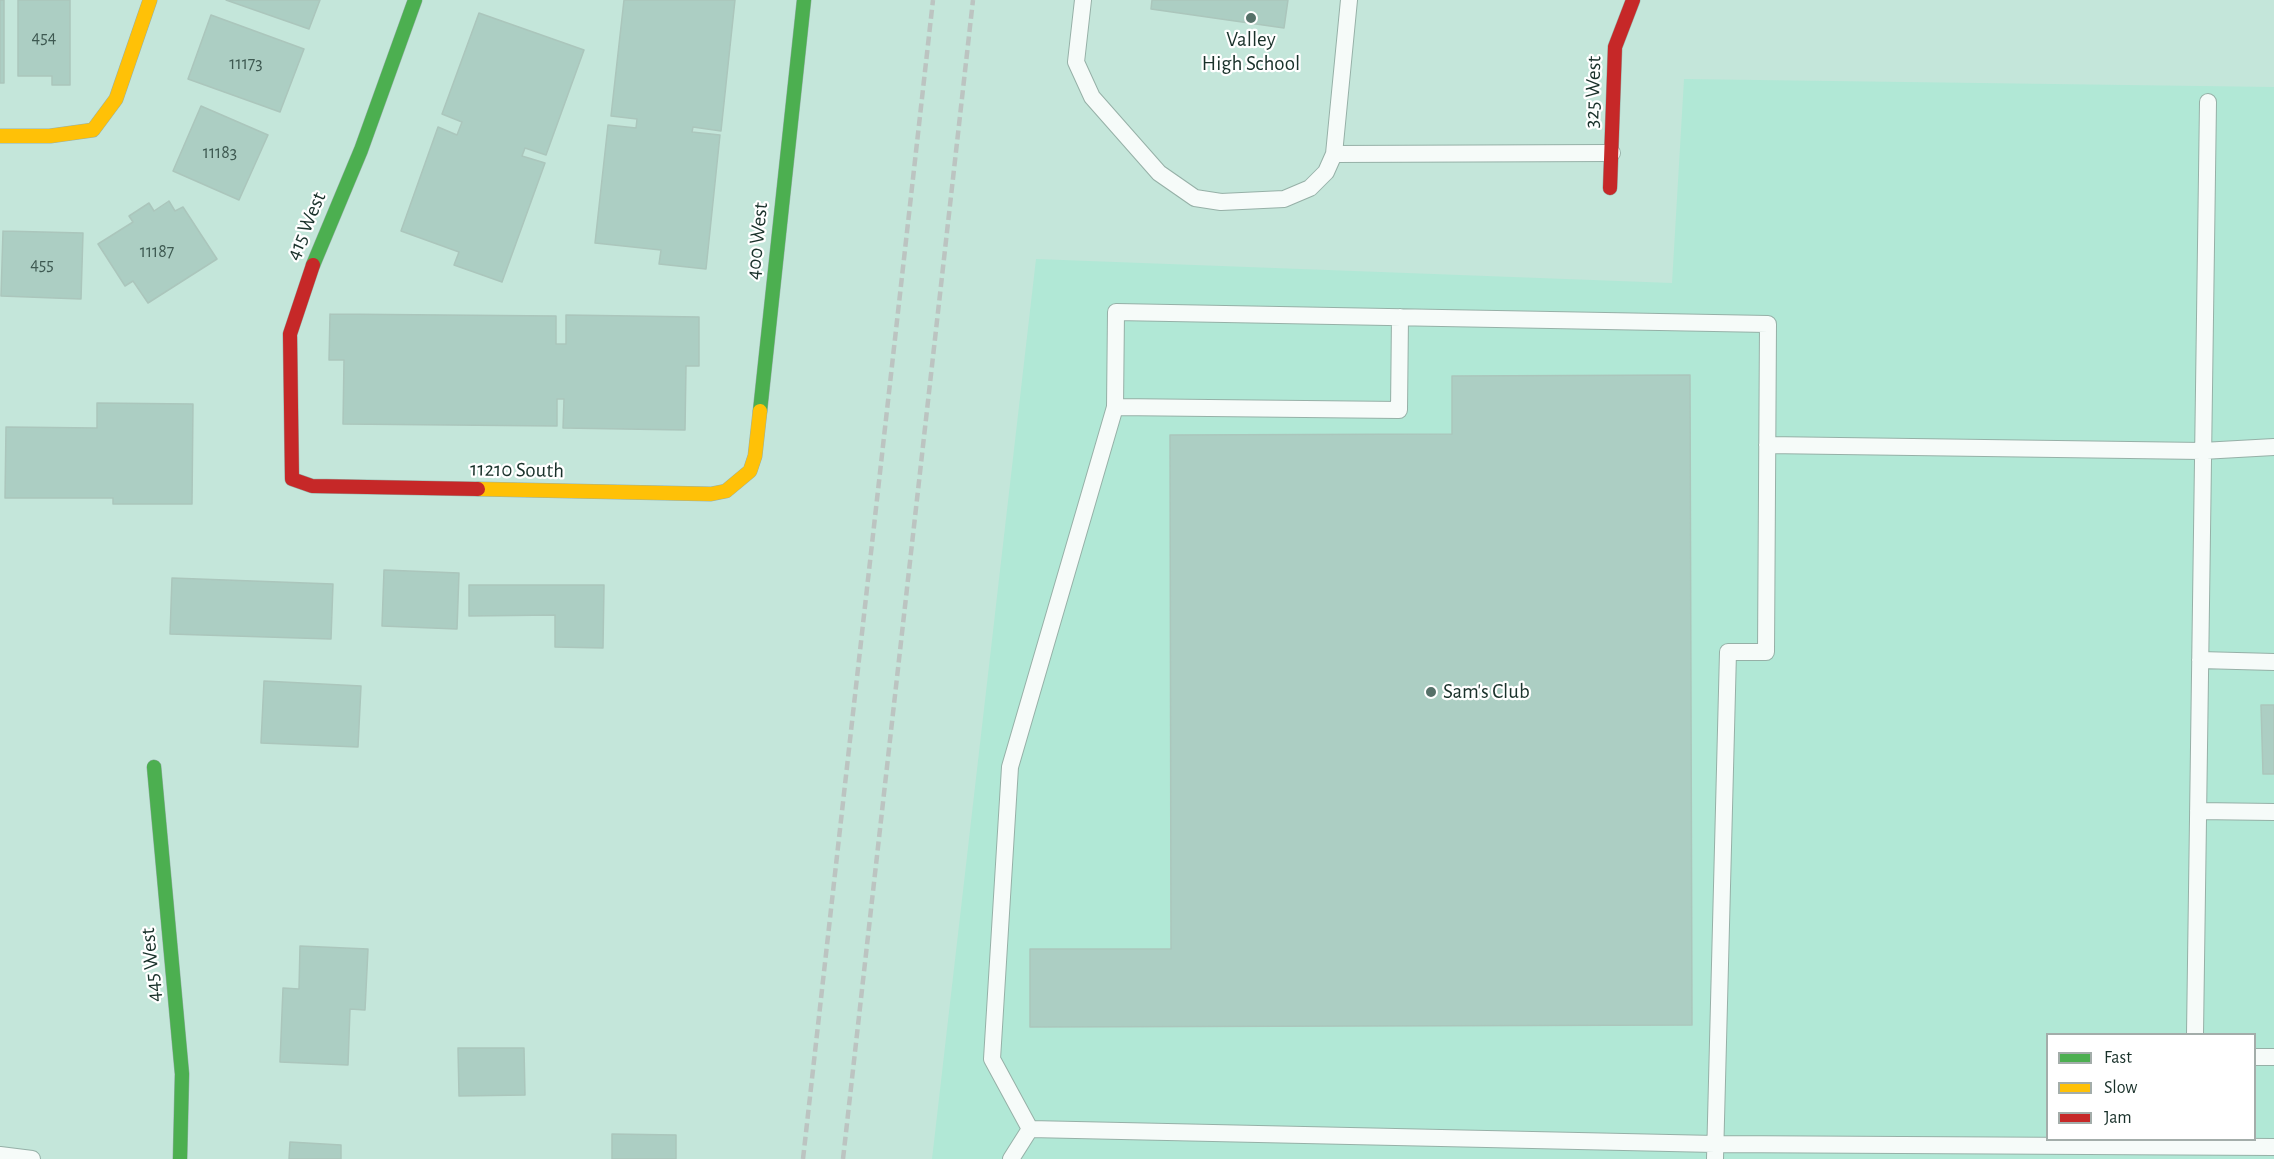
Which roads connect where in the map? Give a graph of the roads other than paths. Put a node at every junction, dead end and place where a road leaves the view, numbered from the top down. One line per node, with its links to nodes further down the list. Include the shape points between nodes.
1 (150, 0): 8 (street, via 116,99 93,130 51,136)
2 (416, 0): 17 (street, 415 West, via 361,150 304,285 290,334)
3 (804, 0): 18 (street, 400 West, via 755,456 750,471)
4 (1083, 0): 10 (lane, via 1076,62 1081,76 1092,97 1159,173 1178,188 1196,198 1221,202 1284,200 1310,188 1326,172)
5 (1349, 0): 10 (lane)
6 (1633, 0): 9 (street, 325 West, via 1615,47)
7 (2208, 102): 16 (lane)
8 (0, 136)
9 (1611, 153): 10 (lane); 11 (street, 325 West)
10 (1334, 154)
11 (1610, 188)
12 (1400, 317): 13 (lane, via 1399,410); 13 (lane, via 1116,312); 14 (lane, via 1768,324)
13 (1115, 407): 27 (lane, via 1010,767 992,1059)
14 (1767, 444): 16 (lane); 30 (lane, via 1766,652 1728,651)
15 (2274, 447): 16 (lane)
16 (2202, 451): 19 (lane)
17 (292, 479): 18 (street, 11210 South, via 334,488 711,494)
18 (740, 482)
19 (2200, 660): 20 (lane); 22 (lane)
20 (2274, 662)
21 (154, 767): 33 (street, 445 West, via 182,1074)
22 (2198, 811): 23 (lane); 24 (lane)
23 (2274, 812)
24 (2195, 1033)
25 (2256, 1057): 26 (lane)
26 (2274, 1057)
27 (1030, 1129): 30 (lane); 34 (lane)
28 (2274, 1147): 29 (lane)
29 (2195, 1148): 30 (lane)
30 (1715, 1152)
31 (0, 1155): 32 (lane)
32 (32, 1159)
33 (180, 1159)
34 (1011, 1159)

